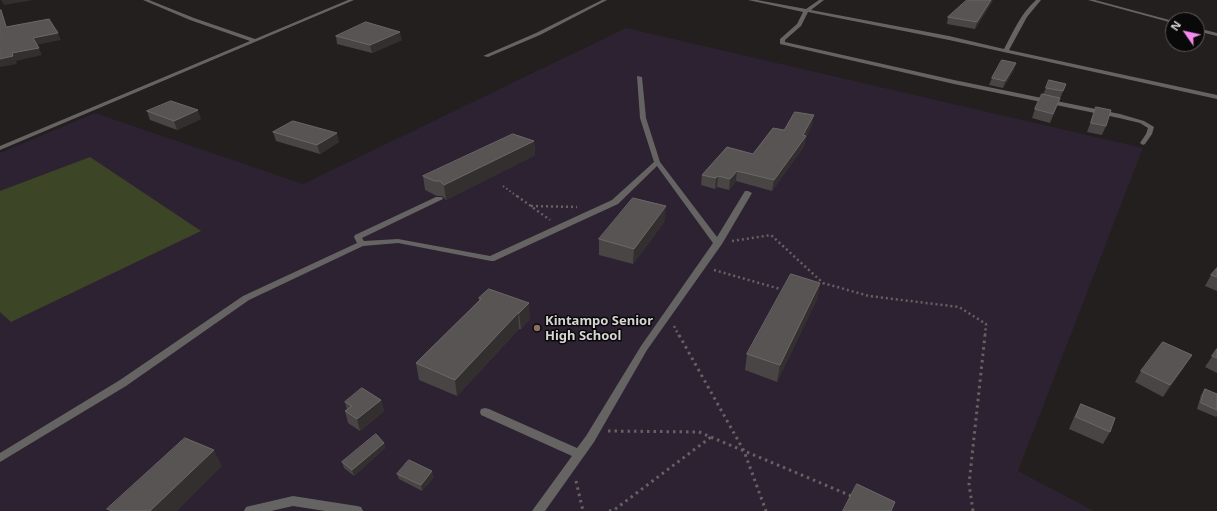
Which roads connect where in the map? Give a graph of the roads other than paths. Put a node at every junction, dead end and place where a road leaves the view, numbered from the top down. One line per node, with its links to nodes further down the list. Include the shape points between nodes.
1 (157, 0): 8 (street)
2 (348, 0): 13 (street)
3 (605, 0): 15 (street, via 538,34)
4 (750, 0): 9 (street)
5 (822, 0): 9 (street)
6 (1040, 0): 14 (street, via 1034,4)
7 (1090, 0): 10 (street)
8 (147, 1): 13 (street, via 192,20)
9 (808, 10): 14 (street); 18 (street, via 802,16 802,21 782,40 782,43 1142,122 1151,127)
10 (1165, 20)
11 (1205, 31): 12 (street)
12 (1217, 35)
13 (255, 41): 19 (street)
14 (1006, 50): 17 (street)
15 (486, 56)
16 (639, 77): 20 (street, via 643,118)
17 (1217, 97)
18 (1143, 143)
19 (0, 148)
20 (657, 162): 23 (street, via 615,202 491,259 398,241); 24 (street)
21 (748, 193): 24 (street)
22 (439, 199): 23 (street, via 358,237)
23 (361, 244): 27 (street, via 246,298 123,383)
24 (718, 244): 26 (street, via 644,348)
25 (484, 412): 26 (street)
26 (579, 454): 30 (street)
27 (0, 458)
28 (250, 511): 29 (street, via 293,501)
29 (357, 511)
30 (538, 511)

